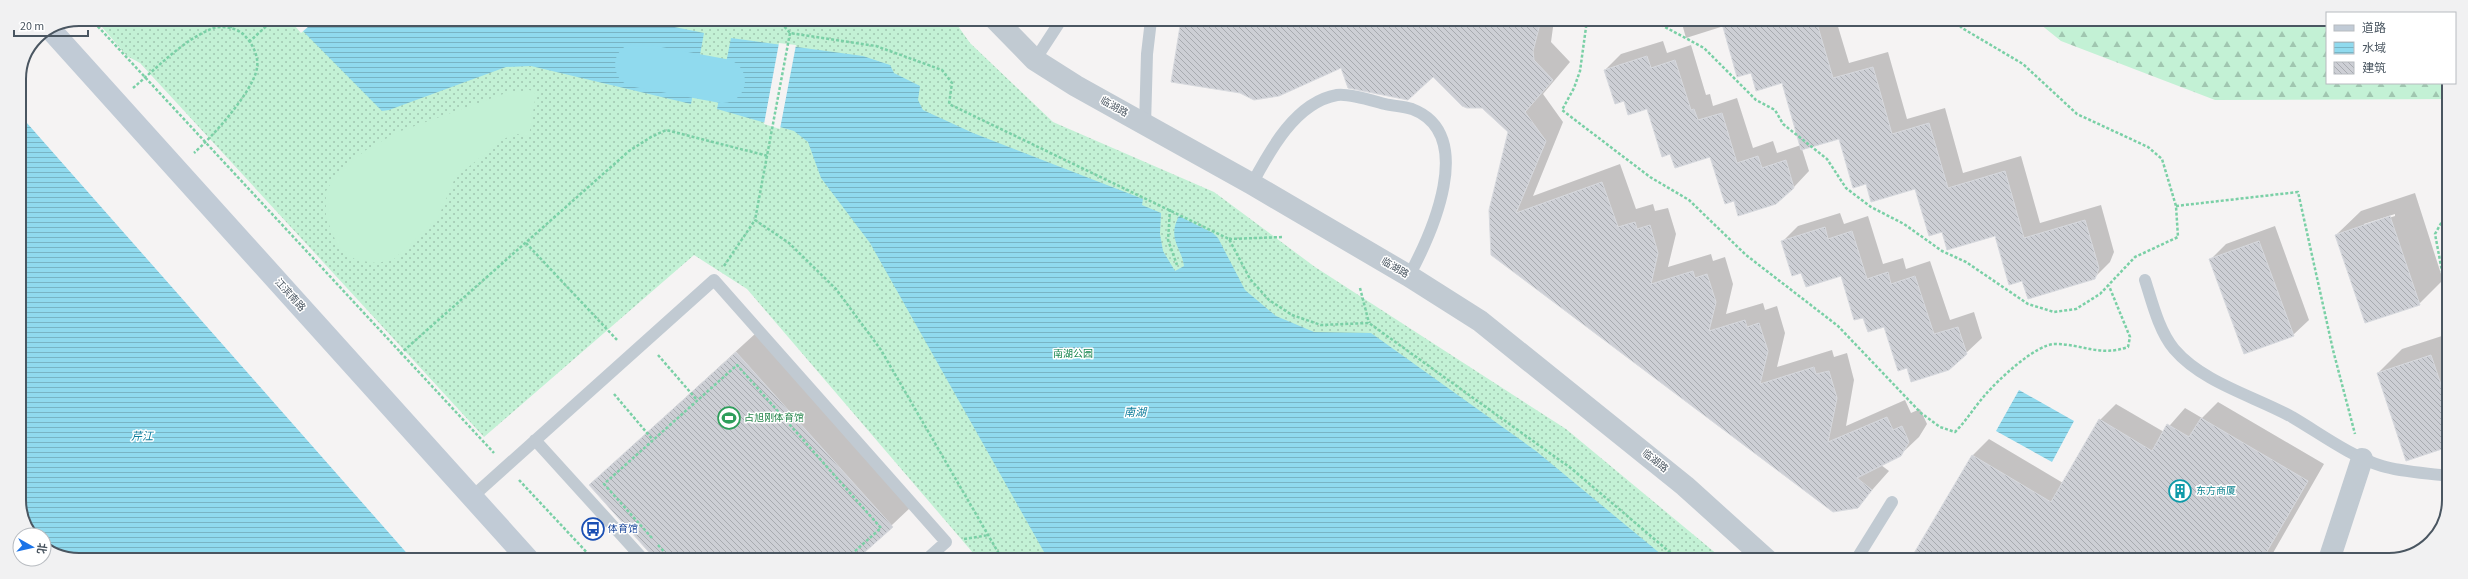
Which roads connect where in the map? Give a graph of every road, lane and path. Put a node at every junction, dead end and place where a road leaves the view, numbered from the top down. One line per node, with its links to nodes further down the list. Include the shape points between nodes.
1 (99, 26): 15 (path)
2 (266, 26): 13 (path)
3 (784, 26): 12 (path)
4 (1001, 26): 14 (street, 临湖路)
5 (1057, 26): 14 (lane)
6 (1150, 26): 17 (lane)
7 (1586, 26): 34 (path, via 1580,71 1562,110 1650,177 1688,200 1746,255 1838,326 1921,413 1940,427 1955,432 1966,422 1986,394 2005,376 2031,354 2054,344 2112,352 2128,347 2130,337)
8 (1663, 26): 34 (path, via 1704,48 1756,100 1776,110 1783,124 1827,159 1852,193 1871,207 1904,224 1942,251 1972,266 2028,304 2054,312 2076,309)
9 (1960, 26): 22 (path, via 2023,64 2077,114 2152,151 2162,159)
10 (231, 27): 13 (path, via 243,34); 15 (path, via 212,28)
11 (53, 33): 16 (main road, 江滨南路)
12 (790, 33): 19 (path); 23 (path, via 876,46 942,70 952,83 949,104)
13 (249, 42): 18 (path, via 256,52 257,69 245,94)
14 (1035, 60): 17 (street, 临湖路)
15 (146, 77): 16 (path); 18 (path)
16 (116, 102): 20 (main road, 江滨南路)
17 (1145, 125): 21 (street, 临湖路)
18 (206, 143): 20 (path); 38 (path)
19 (768, 156): 24 (path); 28 (path, via 666,130 629,151)
20 (176, 170): 47 (main road, 江滨南路)
21 (1252, 184): 31 (street, 临湖路); 31 (lane, via 1264,161 1296,118 1318,100 1339,95 1412,109 1431,122 1442,138 1446,153 1446,174 1425,246)
22 (2176, 206): 34 (path, via 2178,236 2135,256); 44 (path, via 2298,192 2333,350)
23 (1170, 209): 27 (path); 29 (path, via 1168,240)
24 (755, 220): 32 (path); 49 (path, via 789,243 836,289 881,350)
25 (2442, 222): 30 (path, via 2435,234)
26 (1283, 237): 27 (path)
27 (1229, 239): 36 (path, via 1250,279 1270,300 1292,315 1321,325)
28 (526, 243): 38 (path); 39 (path)
29 (1177, 265)
30 (2442, 271)
31 (1409, 276): 59 (street, 临湖路, via 1480,321 1579,398 1686,486)
32 (714, 280): 37 (lane); 50 (lane)
33 (2145, 280): 44 (lane, via 2166,337 2174,349 2191,364 2213,378 2291,417)
34 (2109, 286)
35 (1360, 288): 36 (path)
36 (1369, 323): 58 (path, via 1572,469)
37 (646, 341): 39 (lane); 41 (path)
38 (400, 354): 45 (path)
39 (631, 355): 40 (lane)
40 (602, 380): 42 (lane); 43 (path)
41 (697, 400): 43 (path); 55 (path, via 737,365 881,528)
42 (535, 440): 45 (lane); 53 (lane)
43 (653, 440): 54 (path, via 604,484)
44 (2362, 459): 46 (lane, via 2383,467); 61 (street)
45 (506, 466): 47 (lane); 52 (path)
46 (2442, 475)
47 (472, 497): 51 (main road, 江滨南路)
48 (1892, 502): 60 (lane)
49 (989, 535): 50 (path); 57 (path)
50 (946, 542): 56 (lane)
51 (523, 553)
52 (587, 553)
53 (638, 553)
54 (666, 553)
55 (853, 553)
56 (934, 553)
57 (999, 553)
58 (1671, 553)
59 (1759, 553)
60 (1860, 553)
61 (2331, 553)

